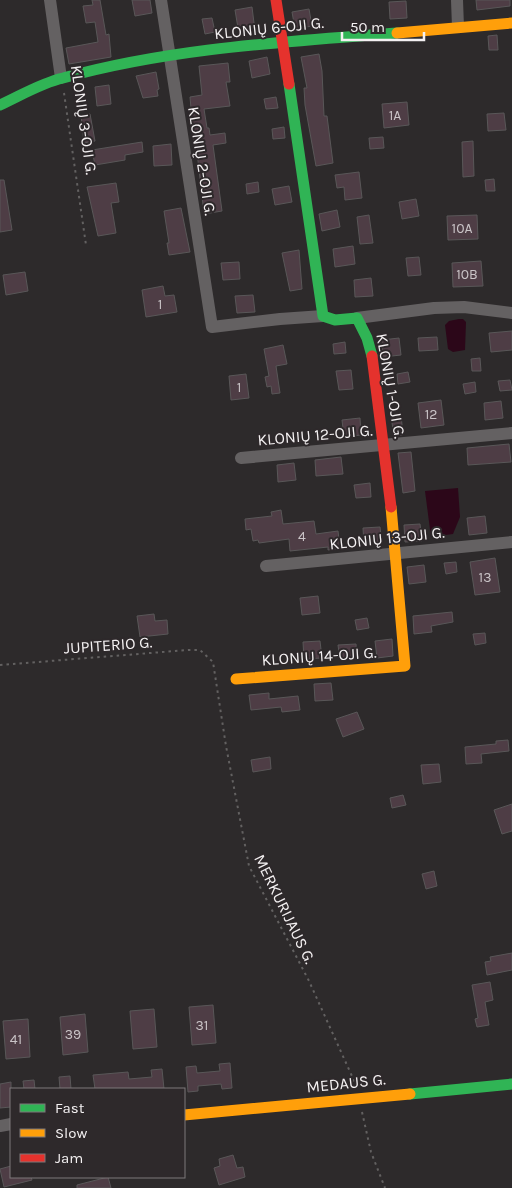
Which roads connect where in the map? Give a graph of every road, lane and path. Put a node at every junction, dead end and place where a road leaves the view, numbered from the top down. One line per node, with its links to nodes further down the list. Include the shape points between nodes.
1 (50, 0): 9 (street, KLONIŲ 3-OJI G.)
2 (161, 0): 8 (street, KLONIŲ 2-OJI G.)
3 (276, 0): 7 (street)
4 (457, 0): 6 (street)
5 (512, 23): 6 (street, KLONIŲ 6-OJI G.)
6 (458, 27): 7 (street, KLONIŲ 6-OJI G.)
7 (282, 42): 8 (street, KLONIŲ 6-OJI G.); 13 (street)
8 (169, 56): 9 (street, KLONIŲ 6-OJI G.); 13 (street, KLONIŲ 2-OJI G., via 212,327)
9 (61, 78): 10 (street, KLONIŲ 6-OJI G.); 11 (path, KLONIŲ 3-OJI G.)
10 (0, 105)
11 (86, 245)
12 (512, 313): 14 (street, via 464,307)
13 (323, 316): 14 (street, KLONIŲ 1-OJI G., via 335,320)
14 (357, 318): 16 (street, KLONIŲ 1-OJI G., via 367,335 372,356)
15 (512, 433): 16 (street, KLONIŲ 12-OJI G.)
16 (385, 446): 17 (street, KLONIŲ 12-OJI G.); 19 (street, KLONIŲ 1-OJI G.)
17 (240, 458)
18 (512, 542): 19 (street, KLONIŲ 13-OJI G.)
19 (395, 554): 20 (street, KLONIŲ 13-OJI G.); 23 (street, KLONIŲ 1-OJI G.)
20 (266, 566)
21 (213, 662): 22 (path, JUPITERIO G., via 200,650 188,650); 26 (path, MERKURIJAUS G., via 249,866 309,981 355,1080)
22 (0, 664)
23 (405, 666): 24 (street, KLONIŲ 14-OJI G.)
24 (236, 679)
25 (512, 1084): 26 (street, MEDAUS G.)
26 (358, 1097): 27 (street, MEDAUS G.); 28 (path, MERKURIJAUS G., via 371,1152)
27 (185, 1115)
28 (385, 1188)

